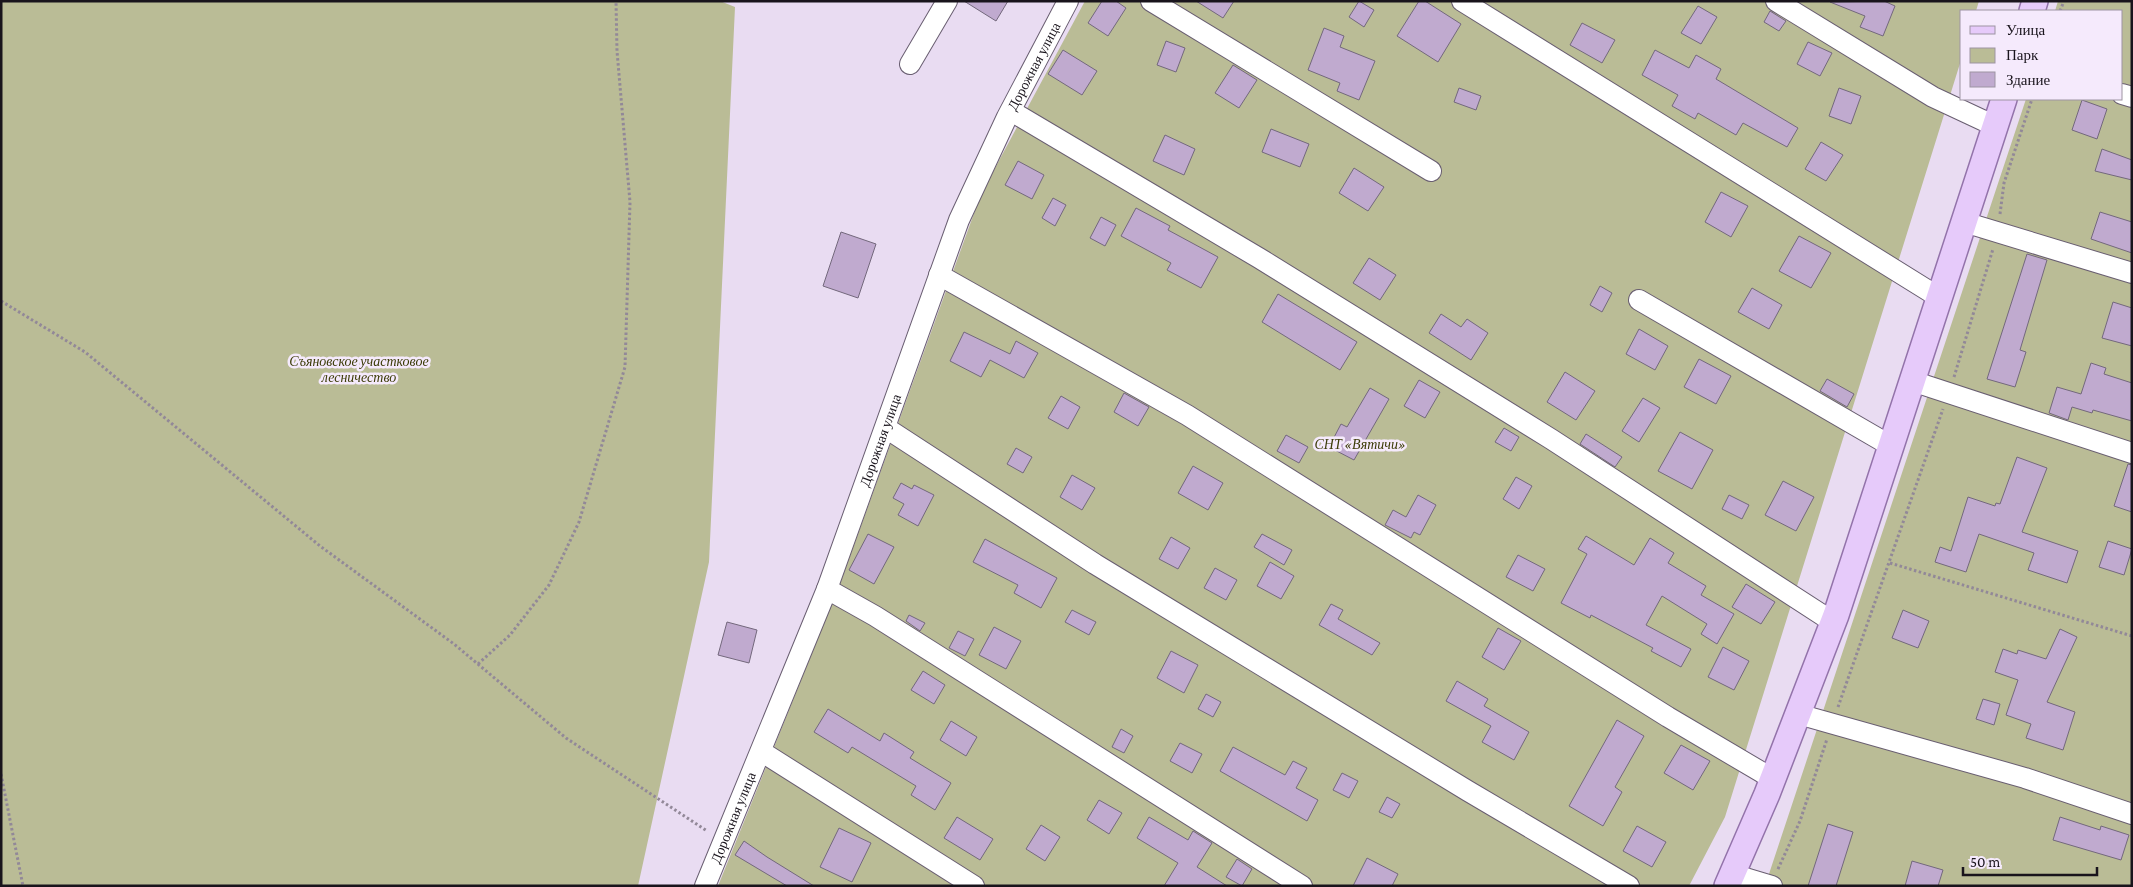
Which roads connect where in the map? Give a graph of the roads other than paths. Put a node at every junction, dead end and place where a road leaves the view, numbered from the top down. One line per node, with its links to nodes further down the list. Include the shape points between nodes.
1 (946, 1): 6 (street)
2 (1068, 1): 8 (street, Дорожная улица)
3 (1151, 1): 10 (street)
4 (1462, 1): 14 (street)
5 (1776, 1): 9 (street, via 1933,96)
6 (910, 64)
7 (2004, 100): 9 (main road)
8 (1011, 111): 13 (street, Дорожная улица, via 959,220); 21 (street, via 1259,258 1552,439)
9 (1995, 126): 11 (main road)
10 (1431, 171)
11 (1964, 222): 12 (street); 14 (main road)
12 (2132, 273)
13 (939, 274): 17 (street, Дорожная улица); 24 (street, via 1187,415 1668,717)
14 (1940, 298): 16 (main road)
15 (1639, 300): 18 (street)
16 (1912, 382): 18 (main road); 19 (street)
17 (886, 428): 20 (street, Дорожная улица); 30 (street, via 1095,564)
18 (1891, 446): 21 (main road)
19 (2132, 453)
20 (827, 590): 23 (street, Дорожная улица); 29 (street, via 875,616)
21 (1833, 622): 22 (main road)
22 (1798, 714): 24 (main road); 25 (street, via 2025,778)
23 (762, 752): 27 (street, Дорожная улица); 28 (street)
24 (1773, 779): 26 (main road)
25 (2132, 814)
26 (1729, 880): 31 (street)
27 (705, 886)
28 (974, 886)
29 (1302, 886)
30 (1629, 886)
31 (1771, 886)

